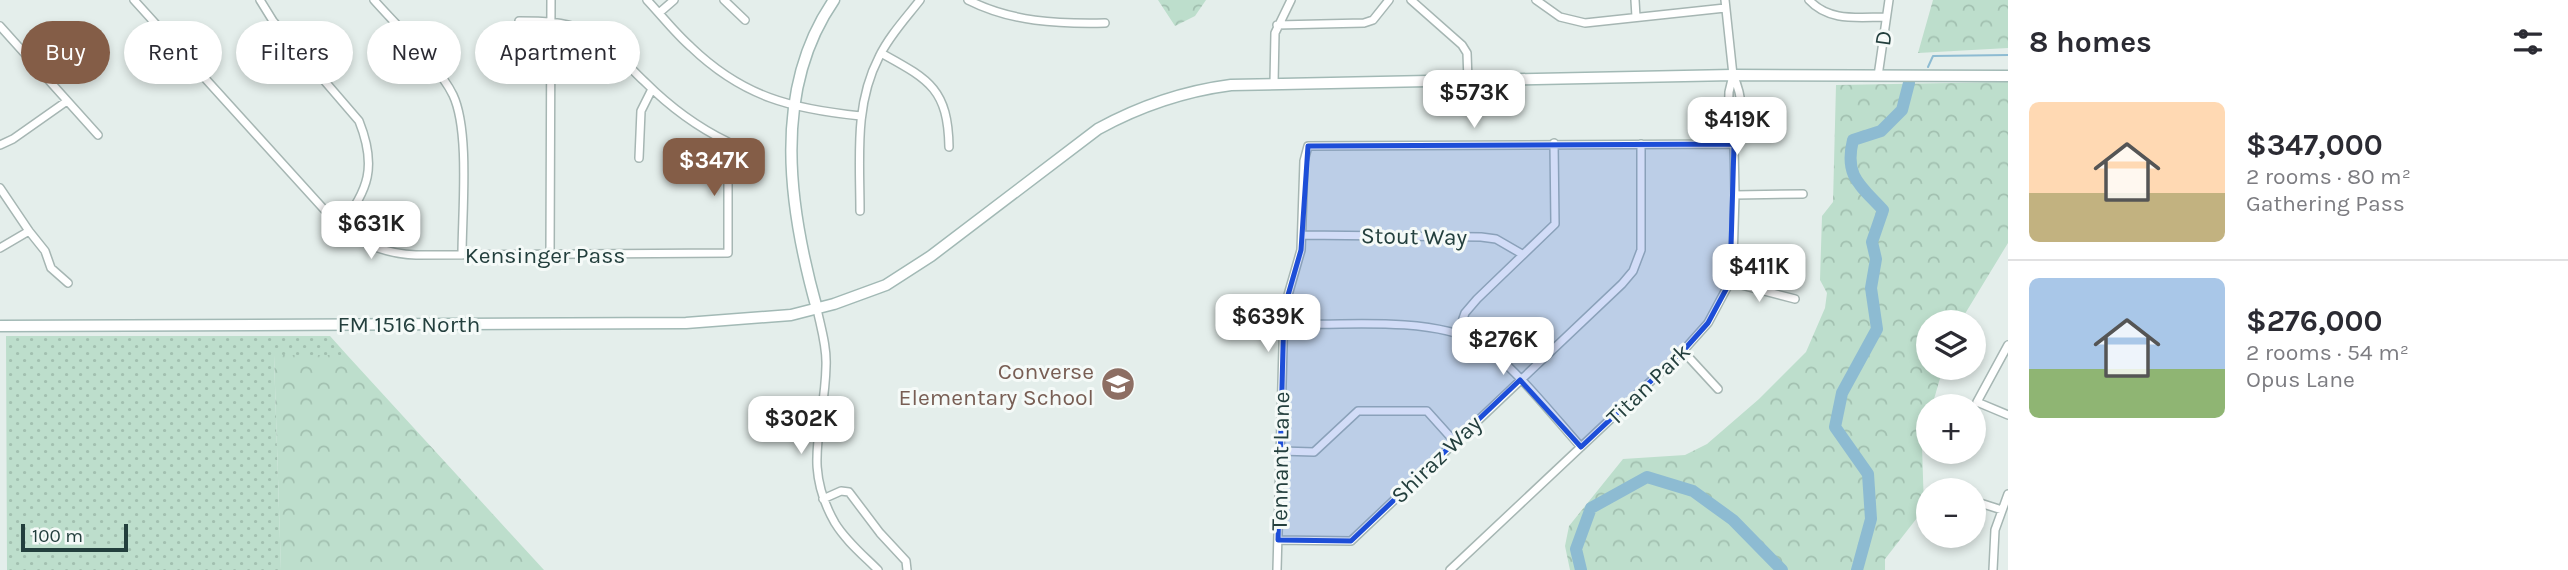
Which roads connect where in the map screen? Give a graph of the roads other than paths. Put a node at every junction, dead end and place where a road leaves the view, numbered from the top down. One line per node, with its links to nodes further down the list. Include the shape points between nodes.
1 (134, 0): 50 (street, Kensinger Pass)
2 (260, 0): 50 (street, via 272,21 359,121 366,140 370,156 363,194)
3 (374, 0): 55 (street, via 443,79 458,108)
4 (551, 0): 23 (street)
5 (647, 0): 19 (street)
6 (674, 0): 19 (street)
7 (724, 0): 22 (street)
8 (834, 0): 37 (main road, via 808,47)
9 (920, 0): 27 (street)
10 (968, 0): 24 (street, via 1028,20)
11 (1291, 0): 25 (street)
12 (1389, 0): 25 (street, via 1373,20 1364,23)
13 (1411, 0): 32 (street, via 1462,45 1467,53)
14 (1536, 0): 20 (street, via 1571,21)
15 (1634, 0): 20 (street)
16 (1809, 0): 21 (street, via 1833,16)
17 (1889, 0): 21 (street, D)
18 (1725, 4): 20 (street); 28 (street)
19 (659, 13): 37 (street, via 719,72 764,96)
20 (1636, 17)
21 (1886, 17): 30 (street, D)
22 (745, 20)
23 (551, 21)
24 (1105, 23)
25 (1277, 25): 33 (street)
26 (1, 30): 36 (street)
27 (881, 53): 38 (street, via 865,91); 44 (street, via 919,74 933,88 946,112)
28 (1733, 75): 30 (main road, FM 1516 North); 32 (main road, FM 1516 North); 42 (street, via 1728,129); 42 (street, via 1741,91 1740,131)
29 (640, 76): 35 (street)
30 (1878, 76): 31 (main road, FM 1516 North)
31 (2008, 76)
32 (1468, 80): 33 (main road, FM 1516 North)
33 (1274, 83): 60 (main road, FM 1516 North, via 1211,87 1120,117 908,271 870,291)
34 (551, 84): 56 (street)
35 (652, 89): 45 (street, via 641,111); 56 (street, Kensinger Pass, via 697,125 728,142 728,253)
36 (67, 101): 39 (street); 43 (street)
37 (794, 105): 38 (street); 60 (main road, via 794,210)
38 (861, 116): 49 (street)
39 (97, 135)
40 (1554, 143): 41 (street); 52 (street, Tennant Lane, via 1308,146); 54 (street, via 1555,224)
41 (1642, 144): 42 (street); 66 (street, Shiraz Way, via 1641,250 1633,271)
42 (1734, 144): 48 (street, Titan Park)
43 (0, 145)
44 (949, 147)
45 (639, 158)
46 (0, 188): 51 (street)
47 (1803, 194): 48 (street)
48 (1735, 195): 57 (street, Titan Park)
49 (860, 211)
50 (340, 227): 55 (street, Kensinger Pass, via 370,246 395,253)
51 (29, 231): 53 (street); 58 (street, via 45,251 51,268)
52 (1302, 235): 54 (street, Stout Way, via 1481,237 1496,239); 61 (street, Tennant Lane, via 1286,293)
53 (0, 248)
54 (1522, 254): 63 (street, via 1470,307)
55 (461, 255): 56 (street, Kensinger Pass)
56 (550, 255)
57 (1730, 282): 59 (street); 65 (street, Titan Park, via 1708,323)
58 (68, 283)
59 (1795, 299)
60 (817, 309): 62 (main road, FM 1516 North, via 685,323); 73 (street, via 826,354 815,455)
61 (1283, 325): 63 (street, via 1420,326); 71 (street, Tennant Lane)
62 (0, 326)
63 (1458, 333): 66 (street, via 1484,347)
64 (2008, 345): 68 (street, via 1977,402)
65 (1683, 351): 67 (street); 70 (street, Titan Park)
66 (1520, 380): 69 (street, Shiraz Way); 70 (street)
67 (1718, 389)
68 (2008, 415)
69 (1454, 441): 71 (street, via 1427,411 1357,411 1314,452); 76 (street, Shiraz Way, via 1351,541)
70 (1581, 447): 80 (street, Titan Park)
71 (1281, 451): 76 (street, Tennant Lane)
72 (2008, 494): 75 (street)
73 (823, 499): 77 (street, via 842,533); 78 (street, via 849,492 906,561)
74 (1986, 505): 75 (street)
75 (2002, 510): 81 (street, via 1995,530)
76 (1278, 541): 79 (street, Tennant Lane)
77 (878, 570)
78 (907, 570)
79 (1277, 570)
80 (1450, 570)
81 (1993, 570)

